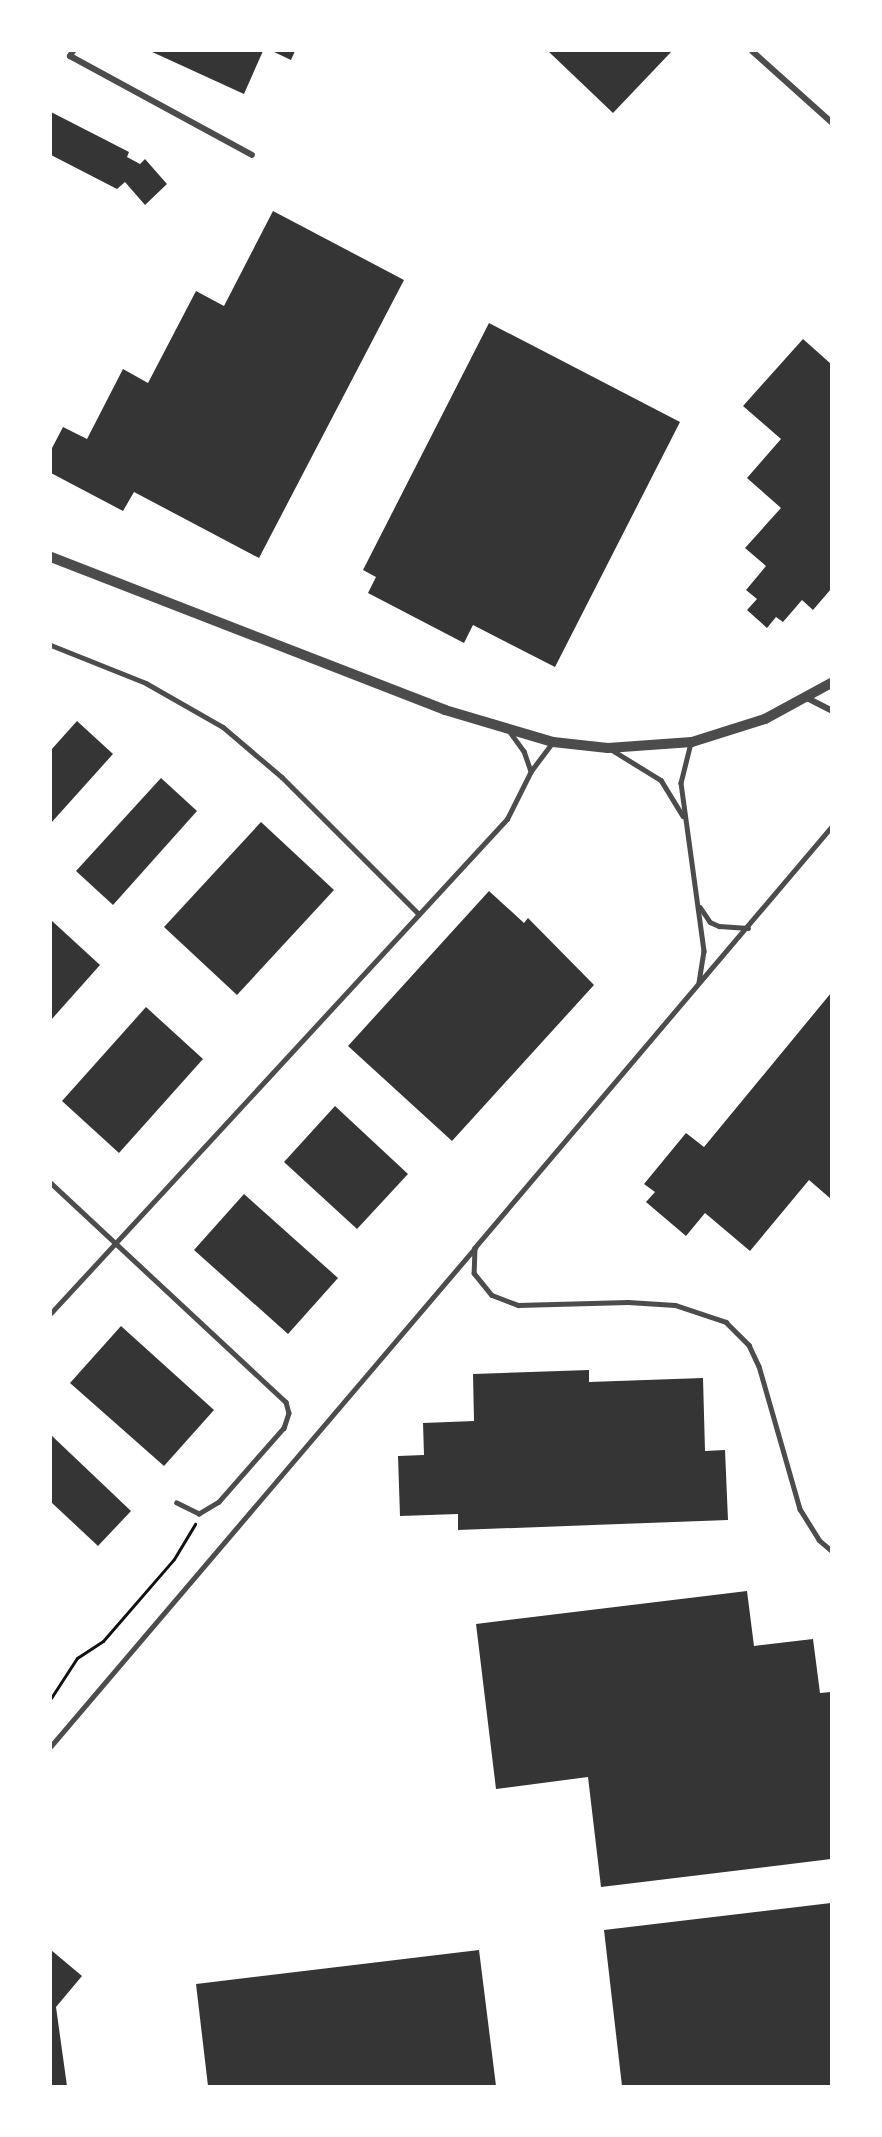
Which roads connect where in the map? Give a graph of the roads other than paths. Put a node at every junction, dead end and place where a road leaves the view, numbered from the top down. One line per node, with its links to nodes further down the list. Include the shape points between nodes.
1 (73, 51): 4 (street, via 70,56)
2 (752, 51): 3 (street)
3 (831, 122)
4 (252, 155)
5 (51, 557): 10 (street)
6 (51, 645): 18 (lane, via 146,683 223,727 282,777)
7 (831, 683): 8 (street)
8 (807, 698): 9 (street); 12 (street, via 765,719)
9 (831, 710)
10 (509, 731): 11 (street); 14 (lane, via 524,751)
11 (553, 742): 13 (street); 14 (lane)
12 (692, 742): 13 (street); 15 (lane, via 684,760 681,783)
13 (608, 748): 15 (lane, via 661,780)
14 (531, 771): 18 (lane, via 507,819)
15 (685, 821): 17 (lane)
16 (831, 828): 19 (lane)
17 (699, 905): 19 (lane, via 710,921 729,929); 20 (lane, via 704,959)
18 (419, 914): 22 (lane)
19 (748, 927): 20 (lane)
20 (699, 986): 23 (lane)
21 (51, 1183): 22 (lane)
22 (117, 1242): 24 (lane); 25 (lane, via 286,1401 289,1413 284,1428 219,1502 199,1514)
23 (475, 1248): 26 (lane, via 474,1273 492,1295 518,1305 675,1305 726,1322 749,1345 759,1366 800,1509 819,1540); 27 (lane)
24 (51, 1313)
25 (177, 1503)
26 (831, 1550)
27 (51, 1746)

